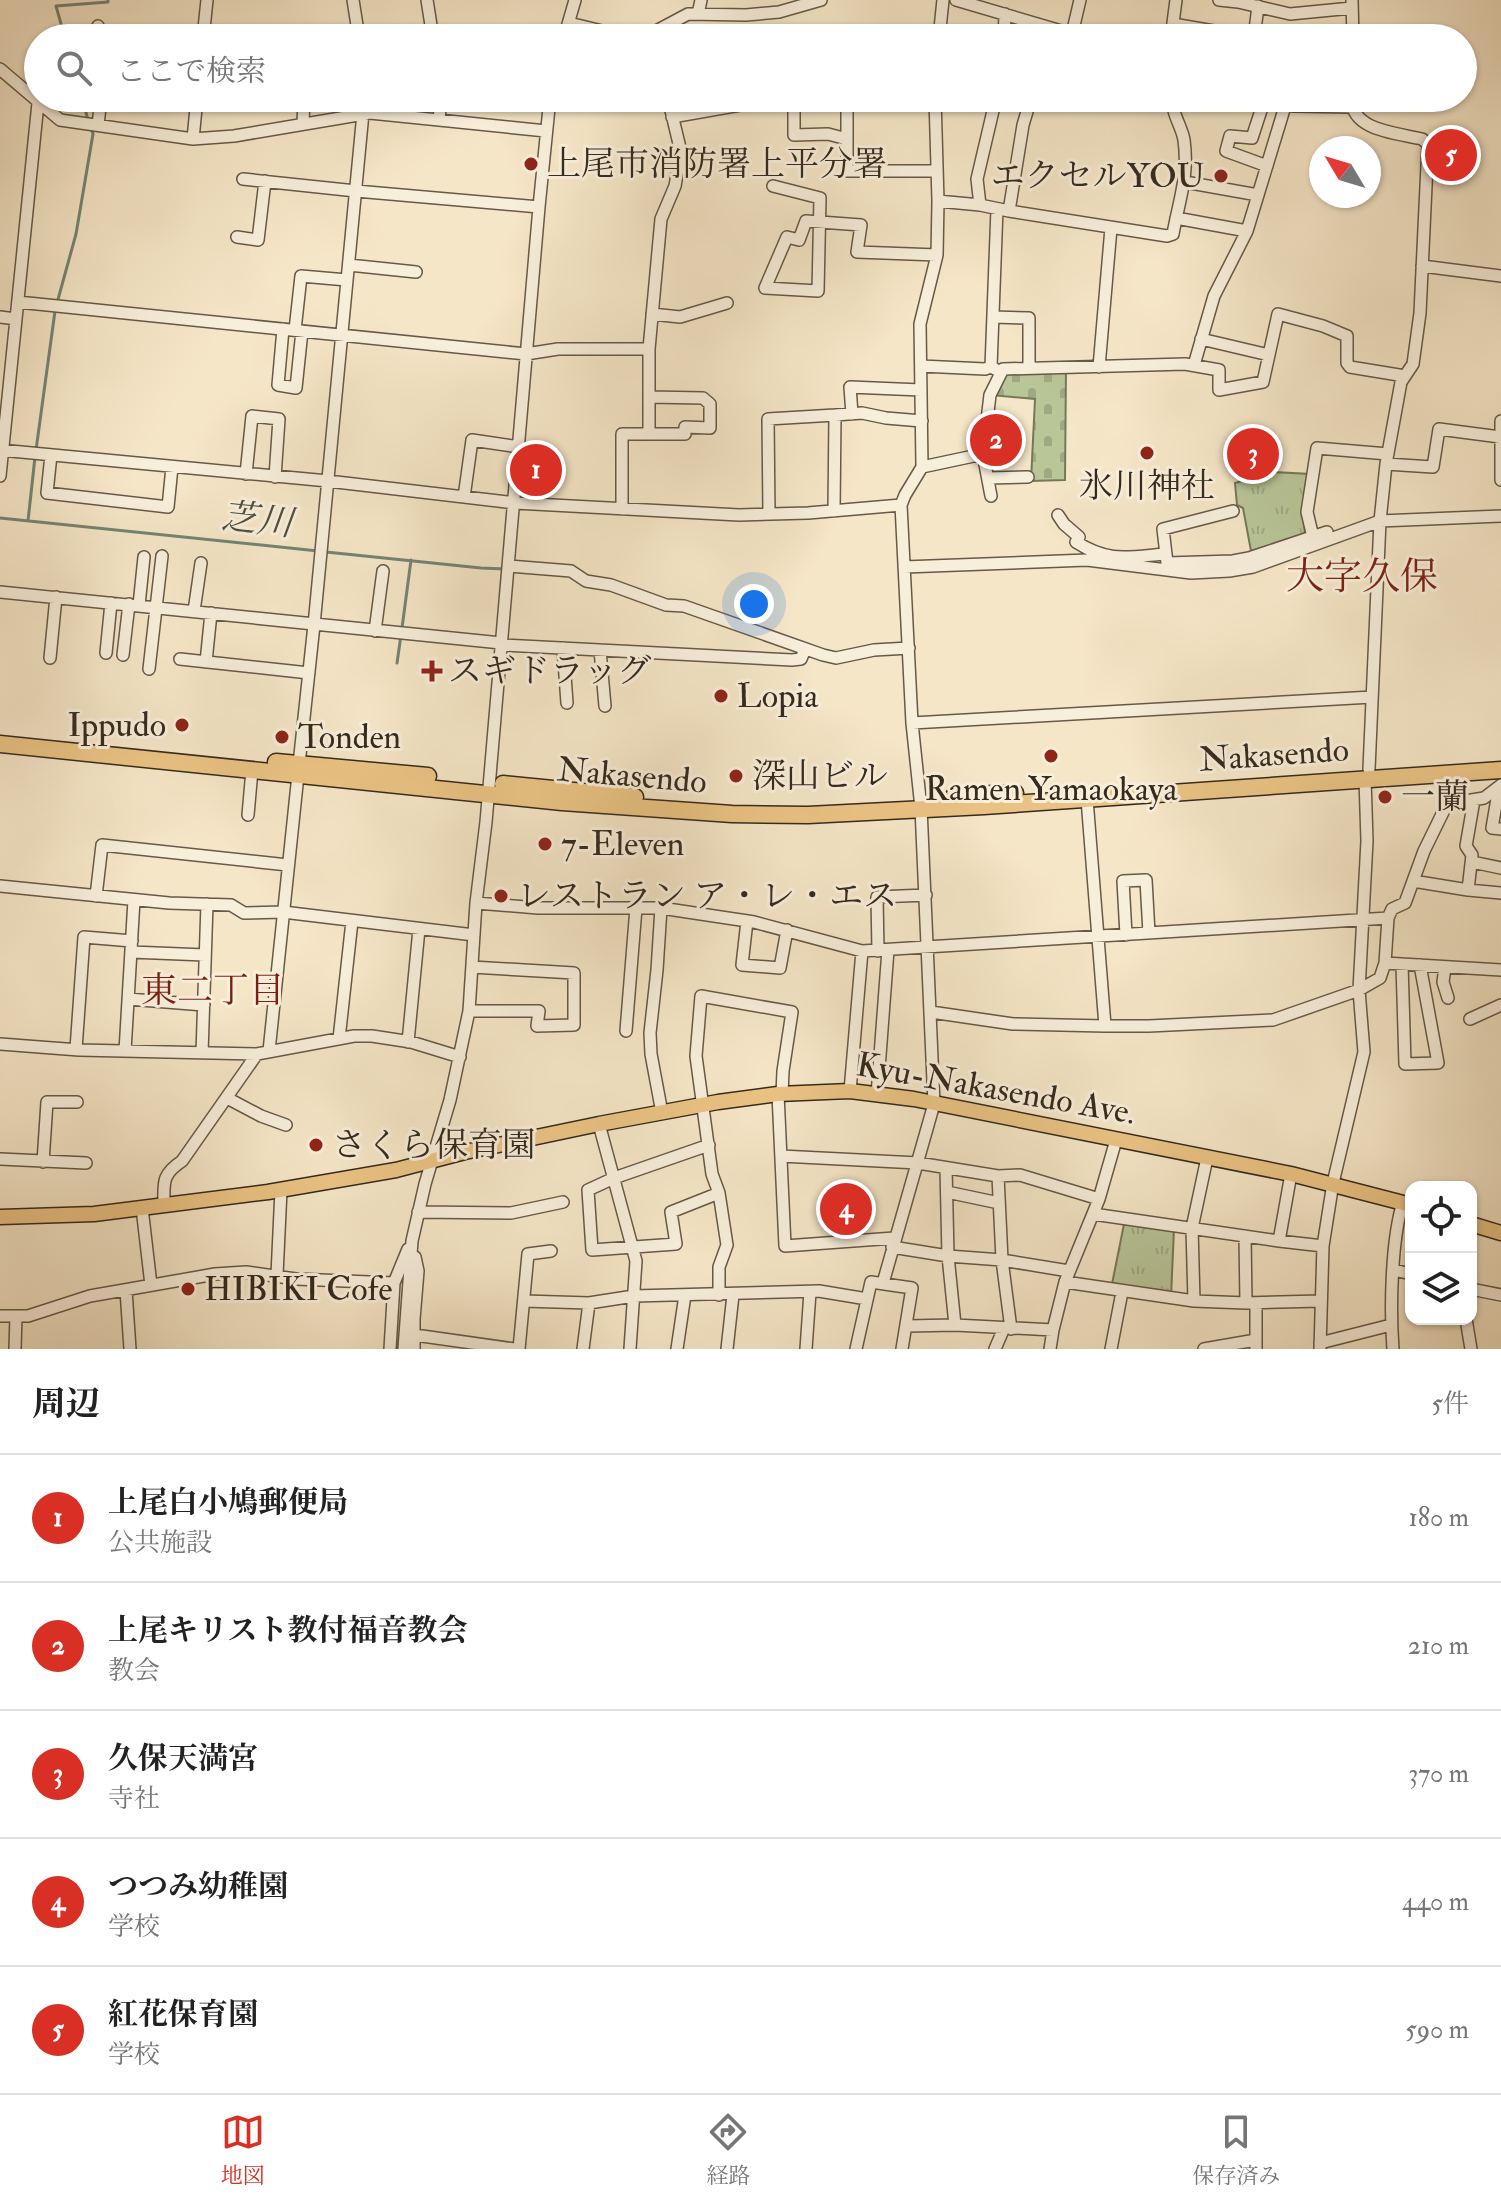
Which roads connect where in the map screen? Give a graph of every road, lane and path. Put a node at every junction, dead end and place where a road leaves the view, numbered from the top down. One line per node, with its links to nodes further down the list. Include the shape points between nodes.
1 (207, 0): 17 (street)
2 (353, 0): 18 (street)
3 (427, 0): 19 (street)
4 (575, 0): 16 (street)
5 (701, 0): 14 (street)
6 (821, 0): 14 (street, via 768,13)
7 (943, 0): 22 (street)
8 (956, 0): 15 (street)
9 (1080, 0): 25 (street)
10 (1176, 0): 26 (street)
11 (1219, 0): 13 (street)
12 (1352, 4): 13 (street, via 1290,14); 28 (street)
13 (1258, 6): 27 (street)
14 (698, 14): 21 (street)
15 (1005, 14): 23 (street); 24 (street)
16 (569, 23): 20 (street)
17 (204, 24)
18 (357, 24)
19 (431, 24)
20 (573, 24)
21 (673, 24)
22 (940, 24)
23 (1005, 24)
24 (1029, 24)
25 (1074, 24)
26 (1173, 24)
27 (1256, 24)
28 (1353, 24)
29 (0, 69): 30 (street)
30 (24, 90)
31 (37, 112): 80 (street)
32 (50, 112): 53 (street, via 60,120)
33 (99, 112): 53 (street)
34 (196, 112): 55 (street)
35 (303, 112): 52 (street)
36 (440, 112): 51 (street)
37 (548, 112): 54 (street)
38 (671, 112): 50 (street)
39 (695, 112): 50 (street)
40 (794, 112): 56 (street, via 794,135)
41 (847, 112): 56 (street)
42 (935, 112): 58 (street)
43 (993, 112): 66 (street, via 977,179)
44 (1027, 112): 68 (street)
45 (1175, 112): 61 (street, via 1184,138)
46 (1262, 112): 57 (street, via 1252,138 1230,136 1226,151)
47 (1283, 112): 57 (street)
48 (1357, 112): 76 (street, via 1368,126 1428,144)
49 (366, 113): 51 (street); 52 (street); 63 (street)
50 (672, 117): 82 (street, via 681,152 661,219)
51 (439, 120): 54 (street)
52 (303, 124): 55 (street)
53 (98, 125): 55 (street)
54 (546, 131): 67 (street)
55 (193, 139)
56 (847, 139): 58 (street, via 847,171)
57 (1267, 166): 64 (street)
58 (937, 171): 65 (street)
59 (243, 179): 60 (street)
60 (265, 181): 63 (street); 73 (street, via 258,240)
61 (1185, 182): 64 (street); 69 (street)
62 (773, 186): 70 (street, via 820,198)
63 (356, 191): 67 (street); 75 (street)
64 (1258, 195): 72 (street)
65 (938, 201): 66 (street); 74 (street)
66 (980, 205): 68 (street)
67 (539, 207): 90 (street)
68 (1003, 210): 71 (street); 84 (street)
69 (1176, 218): 71 (street, via 1173,234 1167,236); 72 (street)
70 (820, 223): 70 (street, via 818,291 765,288 787,237 799,240 806,221); 74 (street, via 861,225 857,252)
71 (1111, 228): 94 (street)
72 (1247, 231): 88 (street, via 1214,296)
73 (237, 237)
74 (937, 255): 93 (street, via 920,324)
75 (349, 265): 77 (street); 79 (street)
76 (1422, 266): 78 (street); 97 (street, via 1413,364)
77 (416, 272)
78 (1501, 276)
79 (347, 280): 86 (street, via 301,276); 87 (street)
80 (18, 302): 85 (street); 86 (street)
81 (727, 303): 82 (street, via 680,317)
82 (652, 314): 89 (street)
83 (0, 317): 85 (street)
84 (993, 317): 95 (street, via 1029,318); 96 (street)
85 (16, 319): 107 (street)
86 (293, 330): 87 (street)
87 (342, 335): 90 (street); 119 (street)
88 (1201, 339): 91 (street); 92 (street)
89 (649, 349): 90 (street); 99 (street)
90 (526, 354): 106 (street)
91 (1269, 355): 92 (street, via 1263,382 1219,390 1219,370); 97 (street, via 1278,314 1347,336 1350,367)
92 (1194, 365): 94 (street)
93 (921, 366): 96 (street); 98 (street)
94 (1099, 367): 95 (street)
95 (1029, 368): 96 (street)
96 (996, 369): 108 (street)
97 (1405, 376): 110 (street)
98 (921, 390): 100 (street, via 850,387); 102 (street)
99 (649, 397): 104 (street); 104 (street, via 703,398 710,404 710,428)
100 (852, 414): 101 (street); 102 (street)
101 (835, 415): 125 (street); 127 (street, via 768,419)
102 (922, 421): 112 (street)
103 (1501, 421): 105 (street)
104 (649, 433): 124 (street, via 622,434)
105 (1500, 437): 110 (street, via 1439,429 1433,467); 118 (street)
106 (519, 447): 121 (street, via 472,440); 122 (street)
107 (1, 450): 109 (street); 114 (street)
108 (983, 454): 112 (street); 117 (street)
109 (51, 455): 111 (street); 111 (street, via 47,493 168,507)
110 (1387, 459): 130 (street); 131 (street, via 1317,448 1307,512)
111 (172, 467): 113 (street)
112 (922, 467): 123 (street)
113 (246, 474): 115 (street); 115 (street, via 252,416 279,419)
114 (0, 476)
115 (275, 477): 119 (street)
116 (1028, 477): 117 (street)
117 (988, 478): 120 (street)
118 (1501, 480)
119 (328, 481): 121 (street); 146 (street)
120 (991, 496)
121 (464, 497): 122 (street)
122 (515, 503): 124 (street); 136 (street)
123 (901, 505): 125 (street); 137 (street)
124 (622, 509): 127 (street)
125 (834, 511): 127 (street)
126 (1233, 511): 134 (street, via 1163,529)
127 (769, 514)
128 (1058, 515): 134 (street, via 1079,537 1076,542 1100,555)
129 (1501, 516): 130 (street)
130 (1380, 518): 131 (street); 134 (street, via 1253,567 1191,573); 160 (street)
131 (1313, 537): 134 (street, via 1233,561)
132 (162, 556): 143 (street)
133 (144, 557): 142 (street)
134 (1164, 562): 137 (street)
135 (201, 563): 144 (street)
136 (509, 566): 148 (street); 153 (street, via 571,571 586,581 684,606)
137 (904, 567): 150 (street)
138 (383, 571): 147 (street)
139 (0, 592): 140 (street)
140 (56, 597): 141 (street); 155 (street)
141 (111, 603): 142 (street); 152 (street)
142 (134, 605): 143 (street); 154 (street)
143 (156, 607): 144 (street); 158 (street)
144 (194, 611): 145 (street)
145 (211, 613): 146 (street); 157 (street)
146 (314, 625): 147 (street); 159 (street)
147 (375, 631): 148 (street)
148 (501, 644): 149 (street); 171 (street)
149 (563, 648): 151 (street); 161 (street)
150 (909, 648): 153 (street, via 836,658); 163 (street)
151 (600, 650): 153 (street); 162 (street)
152 (106, 653)
153 (803, 654)
154 (123, 655)
155 (50, 658)
156 (180, 659): 157 (street)
157 (206, 662): 159 (street)
158 (149, 669)
159 (309, 673): 168 (street)
160 (1372, 697): 163 (street); 169 (street)
161 (567, 703)
162 (605, 706)
163 (912, 723): 174 (street)
164 (0, 735): 168 (highway, Nakasendo)
165 (0, 744): 167 (highway, Nakasendo)
166 (1501, 760): 169 (highway, Nakasendo)
167 (252, 770): 168 (highway, Nakasendo); 175 (street)
168 (298, 770): 171 (highway, Nakasendo); 178 (street)
169 (1367, 774): 170 (highway, Nakasendo); 172 (highway, Nakasendo); 174 (highway, Nakasendo); 195 (street)
170 (1500, 780): 173 (street, via 1484,798); 176 (street, via 1492,828)
171 (488, 787): 174 (highway, Nakasendo, via 642,809 732,814 808,815); 187 (street)
172 (1087, 799): 174 (highway, Nakasendo); 201 (street)
173 (1474, 800): 177 (street, via 1466,846); 180 (street, via 1447,804)
174 (920, 803): 184 (street)
175 (248, 815)
176 (1501, 829)
177 (1472, 862): 179 (street); 182 (street)
178 (288, 865): 185 (street, via 102,845); 191 (street)
179 (1501, 868)
180 (1413, 881): 182 (street); 192 (street, via 1405,903 1392,909)
181 (0, 886): 185 (street)
182 (1468, 890): 183 (street)
183 (1501, 893)
184 (926, 895): 203 (street); 204 (street, via 877,897)
185 (96, 896): 186 (street)
186 (134, 900): 188 (street); 202 (street)
187 (476, 903): 189 (street); 199 (street)
188 (207, 904): 191 (street, via 231,905 244,913); 206 (street)
189 (636, 908): 190 (street); 222 (street)
190 (661, 908): 194 (street); 238 (street, via 650,1033)
191 (283, 912): 193 (street); 229 (street)
192 (1388, 918): 195 (street); 207 (street)
193 (352, 921): 196 (street); 223 (street)
194 (747, 921): 197 (street); 197 (street, via 742,965 780,968)
195 (1362, 921): 198 (street); 213 (street)
196 (419, 929): 199 (street); 224 (street)
197 (787, 930): 205 (street)
198 (1149, 933): 200 (street); 200 (street, via 1146,880 1123,881)
199 (474, 935): 210 (street)
200 (1126, 935): 201 (street)
201 (1097, 937): 203 (street); 221 (street)
202 (131, 946): 206 (street); 215 (street); 226 (street, via 84,937)
203 (928, 948): 204 (street); 219 (street)
204 (883, 950): 205 (street); 233 (street)
205 (862, 951): 231 (street)
206 (205, 955): 216 (street)
207 (1385, 963): 208 (street); 213 (street, via 1380,978)
208 (1402, 964): 209 (street); 209 (street, via 1405,1064 1438,1063)
209 (1420, 965): 211 (street)
210 (472, 967): 218 (street); 218 (street, via 574,973 574,1025 537,1026 539,1011)
211 (1445, 967): 212 (street); 214 (street)
212 (1501, 970)
213 (1359, 990): 221 (street, via 1273,1020); 254 (street, via 1364,1052)
214 (1448, 998)
215 (128, 999): 216 (street); 227 (street)
216 (204, 1005): 228 (street)
217 (1501, 1005): 220 (street)
218 (469, 1011): 230 (street)
219 (931, 1012): 221 (street, via 1013,1024); 236 (street)
220 (1470, 1019)
221 (1105, 1026)
222 (626, 1031)
223 (339, 1039): 224 (street, via 372,1036); 229 (street)
224 (408, 1042): 230 (street)
225 (0, 1044): 226 (street)
226 (76, 1049): 227 (street)
227 (125, 1051): 228 (street)
228 (202, 1053): 229 (street)
229 (263, 1053): 234 (street)
230 (460, 1057): 247 (street)
231 (850, 1091): 232 (main road, Kyu-Nakasendo Ave.); 233 (main road, Kyu-Nakasendo Ave.)
232 (780, 1094): 237 (main road, Kyu-Nakasendo Ave.); 237 (street, via 792,1012 701,996 696,1056); 243 (street)
233 (877, 1095): 236 (main road, Kyu-Nakasendo Ave.)
234 (227, 1098): 240 (street); 262 (street, via 182,1161 168,1171)
235 (77, 1102): 246 (street, via 47,1102)
236 (934, 1104): 241 (main road, Kyu-Nakasendo Ave.); 249 (street)
237 (704, 1105): 238 (main road, Kyu-Nakasendo Ave.); 242 (street)
238 (662, 1113): 239 (main road, Kyu-Nakasendo Ave.)
239 (599, 1124): 247 (main road, Kyu-Nakasendo Ave.); 253 (street)
240 (286, 1125)
241 (1116, 1140): 244 (main road, Kyu-Nakasendo Ave.); 258 (street)
242 (709, 1145): 253 (street); 257 (street)
243 (781, 1156): 249 (street); 274 (street, via 785,1246)
244 (1207, 1158): 251 (main road, Kyu-Nakasendo Ave.); 269 (street)
245 (0, 1159): 246 (street)
246 (43, 1162): 248 (street)
247 (431, 1162): 255 (main road, Kyu-Nakasendo Ave.); 265 (street)
248 (86, 1163)
249 (918, 1163): 250 (street); 274 (street)
250 (946, 1168): 252 (street); 256 (street)
251 (1291, 1174): 254 (main road, Kyu-Nakasendo Ave.); 273 (street)
252 (998, 1176): 258 (street, via 1020,1175); 260 (street)
253 (614, 1178): 275 (street); 275 (street, via 588,1190 592,1250)
254 (1333, 1183): 261 (main road, Kyu-Nakasendo Ave.); 276 (street)
255 (281, 1190): 262 (main road, Kyu-Nakasendo Ave.); 282 (street)
256 (947, 1192): 260 (street); 278 (street)
257 (719, 1193): 275 (street, via 671,1212 676,1244); 292 (street, via 727,1245 719,1267)
258 (1099, 1199): 266 (street)
259 (563, 1202): 265 (street, via 511,1213)
260 (999, 1203): 279 (street)
261 (1405, 1203)
262 (164, 1206): 263 (main road, Kyu-Nakasendo Ave.)
263 (142, 1208): 267 (main road, Kyu-Nakasendo Ave.); 286 (street)
264 (1405, 1208): 280 (street, via 1398,1222)
265 (418, 1212): 272 (street)
266 (1093, 1214): 269 (street); 283 (street)
267 (0, 1217)
268 (1477, 1226): 270 (main road)
269 (1192, 1228): 271 (street); 298 (street)
270 (1501, 1233)
271 (1245, 1236): 273 (street); 301 (street)
272 (412, 1241): 284 (street); 310 (street, via 418,1271); 316 (street)
273 (1279, 1241): 276 (street)
274 (893, 1242): 278 (street); 285 (street)
275 (632, 1246): 295 (street)
276 (1323, 1246): 299 (street)
277 (551, 1251): 297 (street, via 528,1254)
278 (948, 1256): 279 (street); 304 (street)
279 (1002, 1260): 283 (street); 308 (street)
280 (1394, 1270): 281 (street); 305 (street)
281 (1405, 1273)
282 (277, 1275): 284 (street); 286 (street, via 212,1274)
283 (1067, 1277): 290 (street); 309 (street)
284 (394, 1283): 315 (street)
285 (883, 1283): 296 (street, via 871,1282); 307 (street, via 912,1288)
286 (151, 1285): 287 (street)
287 (126, 1290): 303 (street); 314 (street)
288 (1477, 1290): 294 (street)
289 (810, 1292): 293 (street); 296 (street); 323 (street)
290 (1122, 1292): 298 (street); 328 (street)
291 (685, 1295): 292 (street); 295 (street); 321 (street)
292 (719, 1295): 293 (street)
293 (733, 1295): 322 (street)
294 (1501, 1295)
295 (634, 1296): 300 (street); 320 (street)
296 (867, 1299): 324 (street)
297 (524, 1301): 300 (street); 318 (street)
298 (1194, 1301): 301 (street)
299 (1320, 1301): 301 (street); 312 (street)
300 (589, 1303): 319 (street)
301 (1251, 1303): 311 (street)
302 (0, 1316): 303 (street)
303 (16, 1316): 313 (street)
304 (955, 1325): 307 (street); 308 (street)
305 (1391, 1325): 312 (street); 330 (street)
306 (1467, 1325): 331 (street)
307 (907, 1326): 325 (street)
308 (1007, 1328): 309 (street); 326 (street)
309 (1053, 1330): 327 (street)
310 (415, 1335): 317 (street); 318 (street)
311 (1256, 1344): 329 (street)
312 (1320, 1346)
313 (15, 1349)
314 (130, 1349)
315 (390, 1349)
316 (404, 1349)
317 (414, 1349)
318 (516, 1349)
319 (583, 1349)
320 (630, 1349)
321 (677, 1349)
322 (727, 1349)
323 (806, 1349)
324 (856, 1349)
325 (902, 1349)
326 (995, 1349)
327 (1050, 1349)
328 (1111, 1349)
329 (1204, 1349)
330 (1393, 1349)
331 (1471, 1349)

